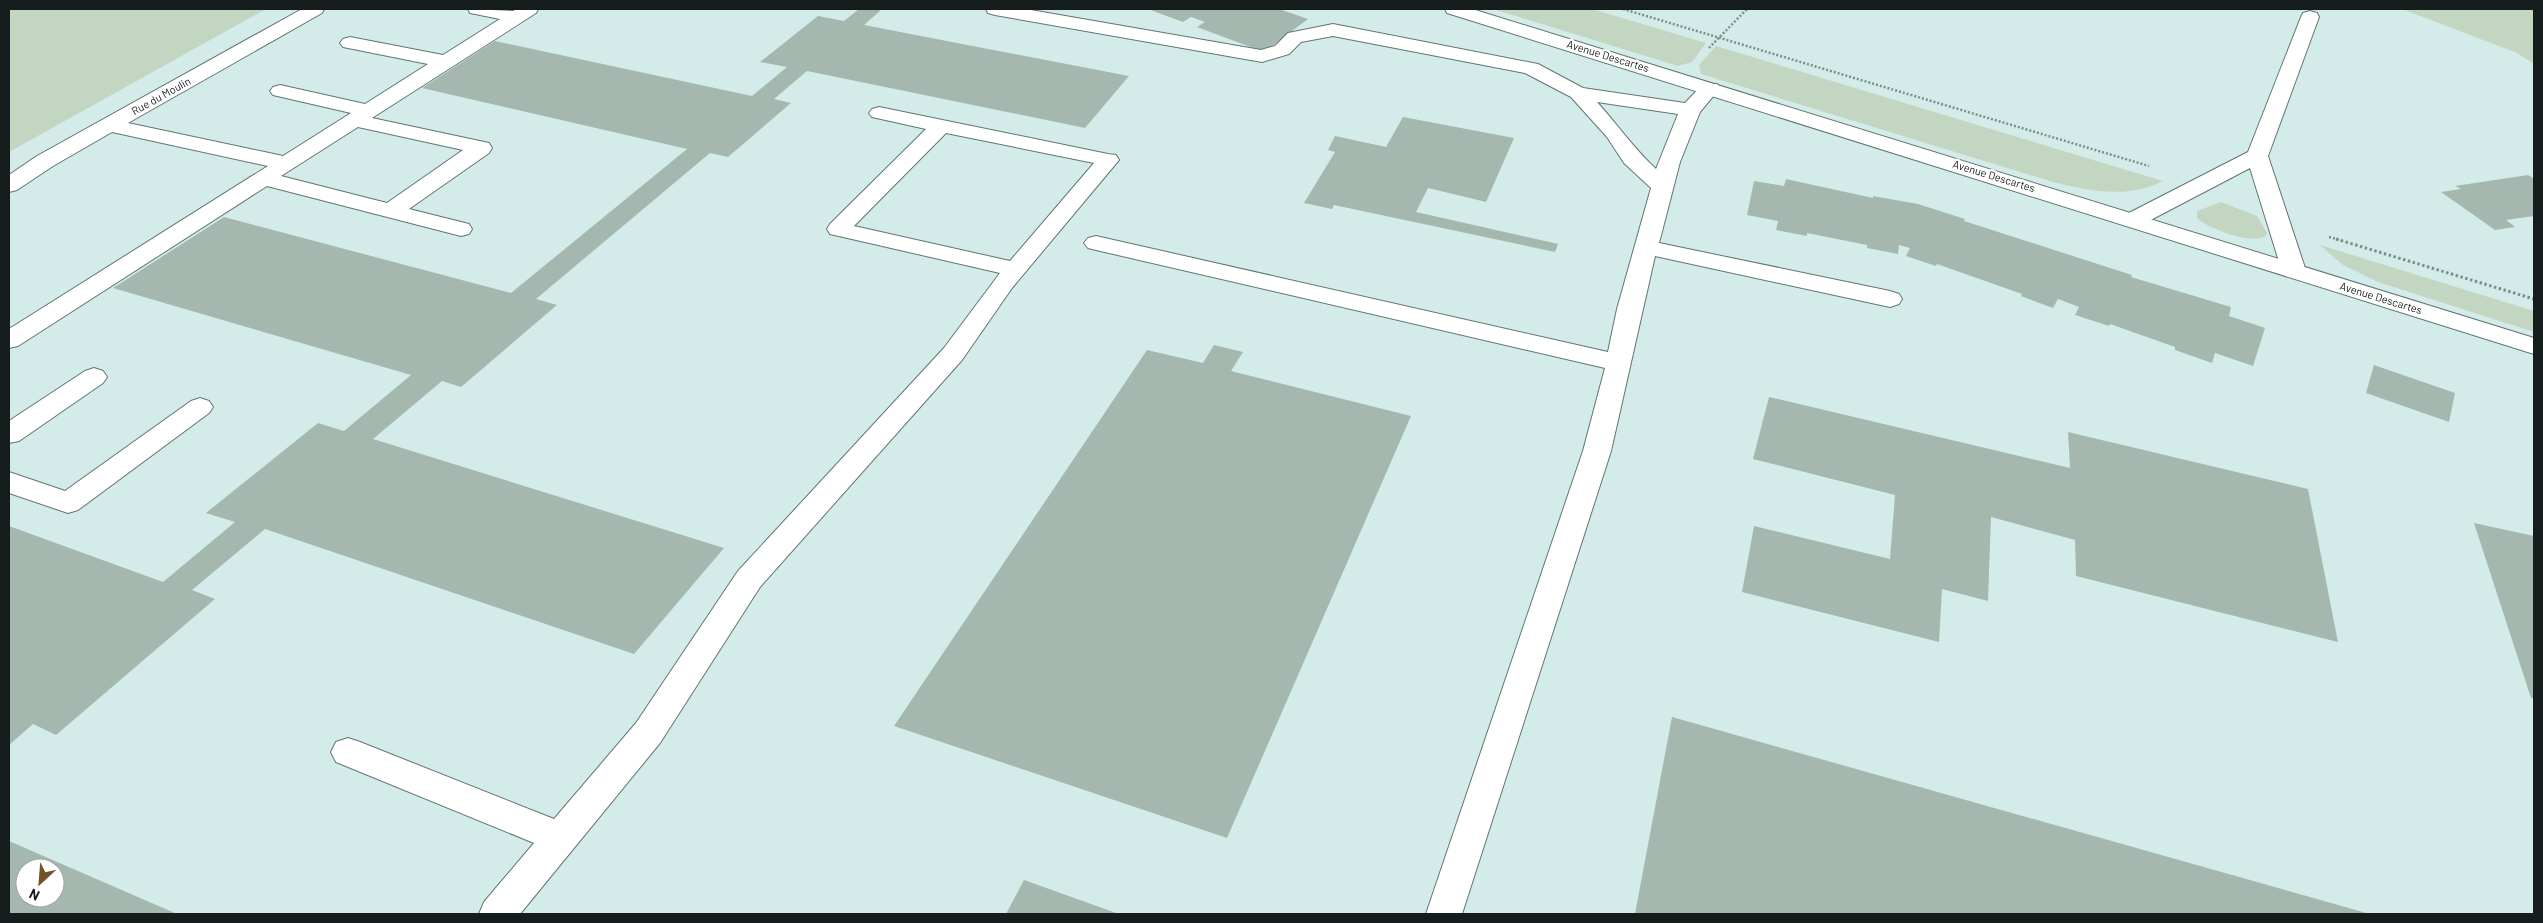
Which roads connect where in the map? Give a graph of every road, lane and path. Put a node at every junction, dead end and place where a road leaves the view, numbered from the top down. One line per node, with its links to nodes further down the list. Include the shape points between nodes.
1 (315, 9): 18 (main road, Rue du Moulin)
2 (477, 9): 7 (main road)
3 (995, 9): 14 (main road, via 1262,56 1282,50 1295,37 1333,30 1531,68)
4 (1454, 9): 12 (main road, Avenue Descartes)
5 (1623, 9): 23 (path)
6 (1747, 9): 9 (path)
7 (522, 13): 11 (main road)
8 (2310, 17): 20 (main road)
9 (1727, 28)
10 (350, 43): 11 (main road)
11 (446, 62): 17 (main road)
12 (1710, 88): 15 (main road); 28 (main road, Avenue Descartes)
13 (280, 91): 17 (main road)
14 (1578, 93): 15 (main road); 25 (main road, via 1632,158)
15 (1690, 110): 25 (main road)
16 (879, 113): 19 (main road)
17 (362, 115): 21 (main road); 26 (main road, via 480,148)
18 (110, 125): 21 (main road); 24 (main road, Rue du Moulin)
19 (941, 126): 32 (main road, via 1108,160); 32 (main road, via 838,229)
20 (2257, 156): 23 (main road); 27 (main road)
21 (286, 163): 22 (main road)
22 (262, 178): 26 (main road); 36 (main road)
23 (2203, 184): 28 (main road)
24 (9, 185)
25 (1662, 186): 31 (main road)
26 (391, 211): 29 (main road)
27 (2276, 213): 33 (main road); 35 (path, via 2327,236)
28 (2133, 220): 33 (main road, Avenue Descartes)
29 (461, 229)
30 (1096, 243): 38 (main road)
31 (1645, 247): 34 (main road); 38 (main road)
32 (1016, 269): 44 (main road, via 953,354 749,579 648,733)
33 (2294, 271): 37 (main road, Avenue Descartes)
34 (1890, 299)
35 (2534, 299)
36 (9, 340)
37 (2534, 346)
38 (1619, 363): 46 (main road, via 1597,451)
39 (94, 377): 41 (main road)
40 (200, 408): 42 (main road, via 68,503)
41 (9, 434)
42 (9, 482)
43 (348, 752): 44 (main road)
44 (561, 838): 45 (main road)
45 (497, 914)
46 (1444, 914)

